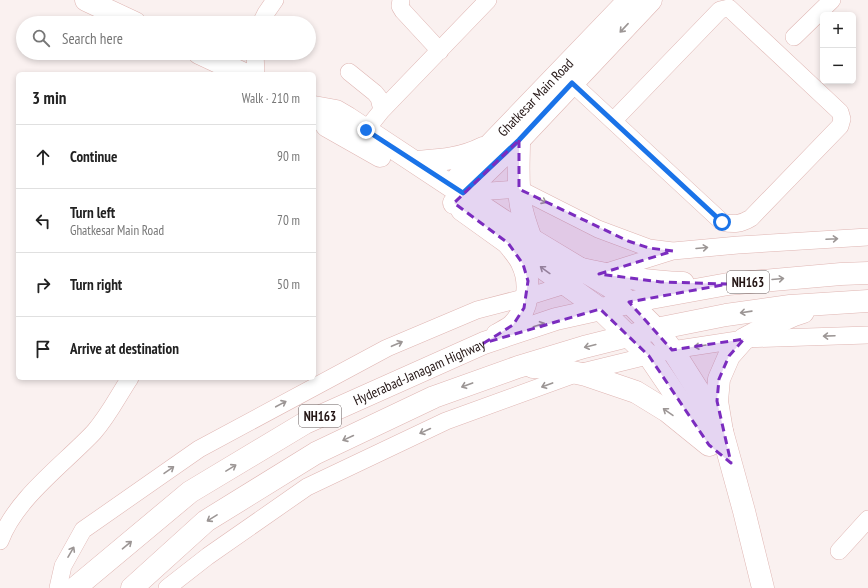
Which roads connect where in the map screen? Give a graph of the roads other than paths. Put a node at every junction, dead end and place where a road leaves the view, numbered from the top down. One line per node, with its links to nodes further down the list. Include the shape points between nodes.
1 (86, 0): 8 (main road)
2 (275, 0): 9 (street)
3 (401, 0): 11 (street, via 400,6 403,11)
4 (488, 0): 11 (street)
5 (629, 0): 24 (main road, Ghatkesar Main Road)
6 (651, 0): 17 (main road, Ghatkesar Main Road, one-way to 17)
7 (832, 0): 10 (street)
8 (120, 16)
9 (264, 16)
10 (794, 37)
11 (440, 51): 20 (street)
12 (214, 60): 14 (main road)
13 (255, 60): 15 (street)
14 (240, 72)
15 (256, 72)
16 (350, 72): 20 (street, via 375,93)
17 (572, 83): 21 (street); 23 (main road, Ghatkesar Main Road)
18 (316, 107): 22 (main road, via 336,111)
19 (316, 110): 27 (main road, via 327,126)
20 (382, 110): 22 (street)
21 (613, 121): 21 (street, via 720,10 728,8 840,112 842,120 840,126 751,218 738,224 722,222)
22 (366, 130): 25 (main road)
23 (519, 140): 26 (main road); 27 (main road, Ghatkesar Main Road)
24 (491, 144): 25 (main road, via 456,158); 27 (main road, Ghatkesar Main Road)
25 (416, 162): 27 (main road)
26 (519, 189): 27 (street); 29 (main road, via 520,205); 31 (street, one-way to 31, via 598,229 649,248)
27 (452, 194): 29 (main road); 30 (main road)
28 (868, 237): 31 (street, one-way to 28)
29 (531, 238): 33 (main road)
30 (508, 243): 33 (main road, one-way to 30); 35 (main road, via 523,264 528,281)
31 (673, 251): 33 (street)
32 (868, 272): 34 (main road, NH163, one-way to 32)
33 (584, 276): 34 (main road); 35 (street); 37 (main road, via 609,286); 39 (main road)
34 (728, 284): 37 (main road, NH163)
35 (527, 298): 44 (main road, via 513,325); 54 (street, one-way to 35, via 63,566 83,530 199,449 387,348 477,310)
36 (868, 301): 38 (main road, NH163)
37 (629, 302): 39 (main road, NH163); 40 (main road)
38 (839, 302): 40 (main road, NH163, one-way to 40, via 726,315); 43 (main road, via 794,315)
39 (600, 309): 41 (main road); 44 (main road, Hyderabad-Janagam Highway / NH163, one-way to 39)
40 (656, 329): 41 (main road, NH163); 45 (main road)
41 (628, 336): 46 (main road); 47 (main road, Hyderabad-Janagam Highway / NH163, one-way to 47)
42 (865, 338): 43 (street, one-way to 43)
43 (744, 339): 45 (street, one-way to 45); 50 (main road, via 729,356 719,379)
44 (484, 343): 55 (main road, Hyderabad-Janagam Highway / NH163, one-way to 44, via 197,488 305,424)
45 (672, 350): 46 (street); 50 (main road, via 708,406)
46 (650, 356): 48 (street); 50 (main road)
47 (518, 367): 48 (main road, via 554,368); 56 (main road, Hyderabad-Janagam Highway / NH163, one-way to 56, via 434,397 316,453 206,522)
48 (578, 374): 50 (main road, one-way to 48, via 636,392); 57 (street, one-way to 57, via 446,421 307,487)
49 (129, 380): 52 (street, via 95,431 45,478 20,507)
50 (716, 438): 58 (main road, via 731,463)
51 (868, 519): 53 (street)
52 (0, 540)
53 (839, 551)
54 (58, 588)
55 (75, 588)
56 (132, 588)
57 (167, 588)
58 (763, 588)

